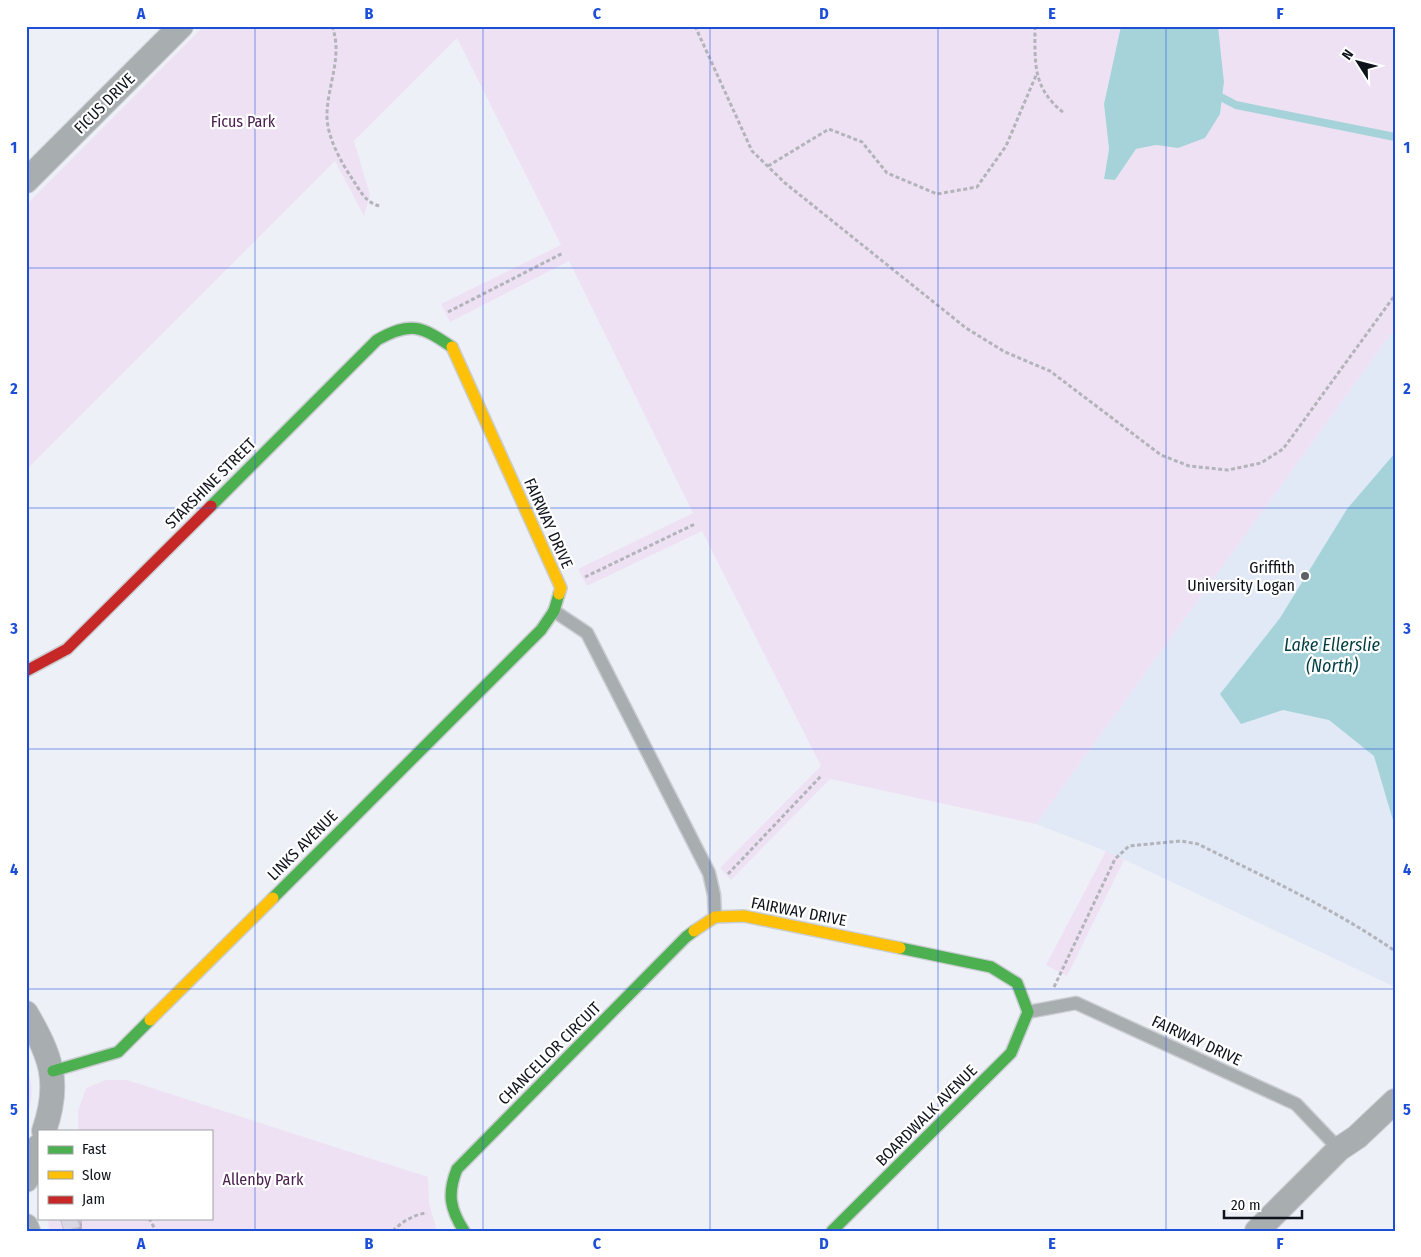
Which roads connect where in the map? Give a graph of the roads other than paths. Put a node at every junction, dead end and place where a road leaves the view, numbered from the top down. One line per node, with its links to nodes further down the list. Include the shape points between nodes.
1 (181, 26): 2 (street, FICUS DRIVE)
2 (26, 180)
3 (419, 326): 4 (street, FAIRWAY DRIVE, via 452,347 561,588); 5 (street, STARSHINE STREET, via 399,327 377,340 67,649)
4 (554, 611): 6 (lane, via 587,633 709,873); 9 (street, LINKS AVENUE, via 541,630 118,1052)
5 (26, 671)
6 (715, 918): 7 (street, FAIRWAY DRIVE, via 744,916 991,967 1017,984); 17 (street, CHANCELLOR CIRCUIT, via 686,937 457,1169 448,1189 452,1212)
7 (1028, 1012): 13 (lane, FAIRWAY DRIVE, via 1076,1002 1296,1104); 18 (street, BOARDWALK AVENUE, via 1011,1053)
8 (26, 1013): 9 (street, via 39,1035)
9 (53, 1071): 11 (street, via 52,1109)
10 (1395, 1101): 13 (street, via 1357,1137)
11 (44, 1130)
12 (38, 1149): 14 (street)
13 (1339, 1149): 19 (street)
14 (26, 1180)
15 (26, 1226): 16 (street)
16 (28, 1231)
17 (464, 1231)
18 (832, 1231)
19 (1257, 1231)

